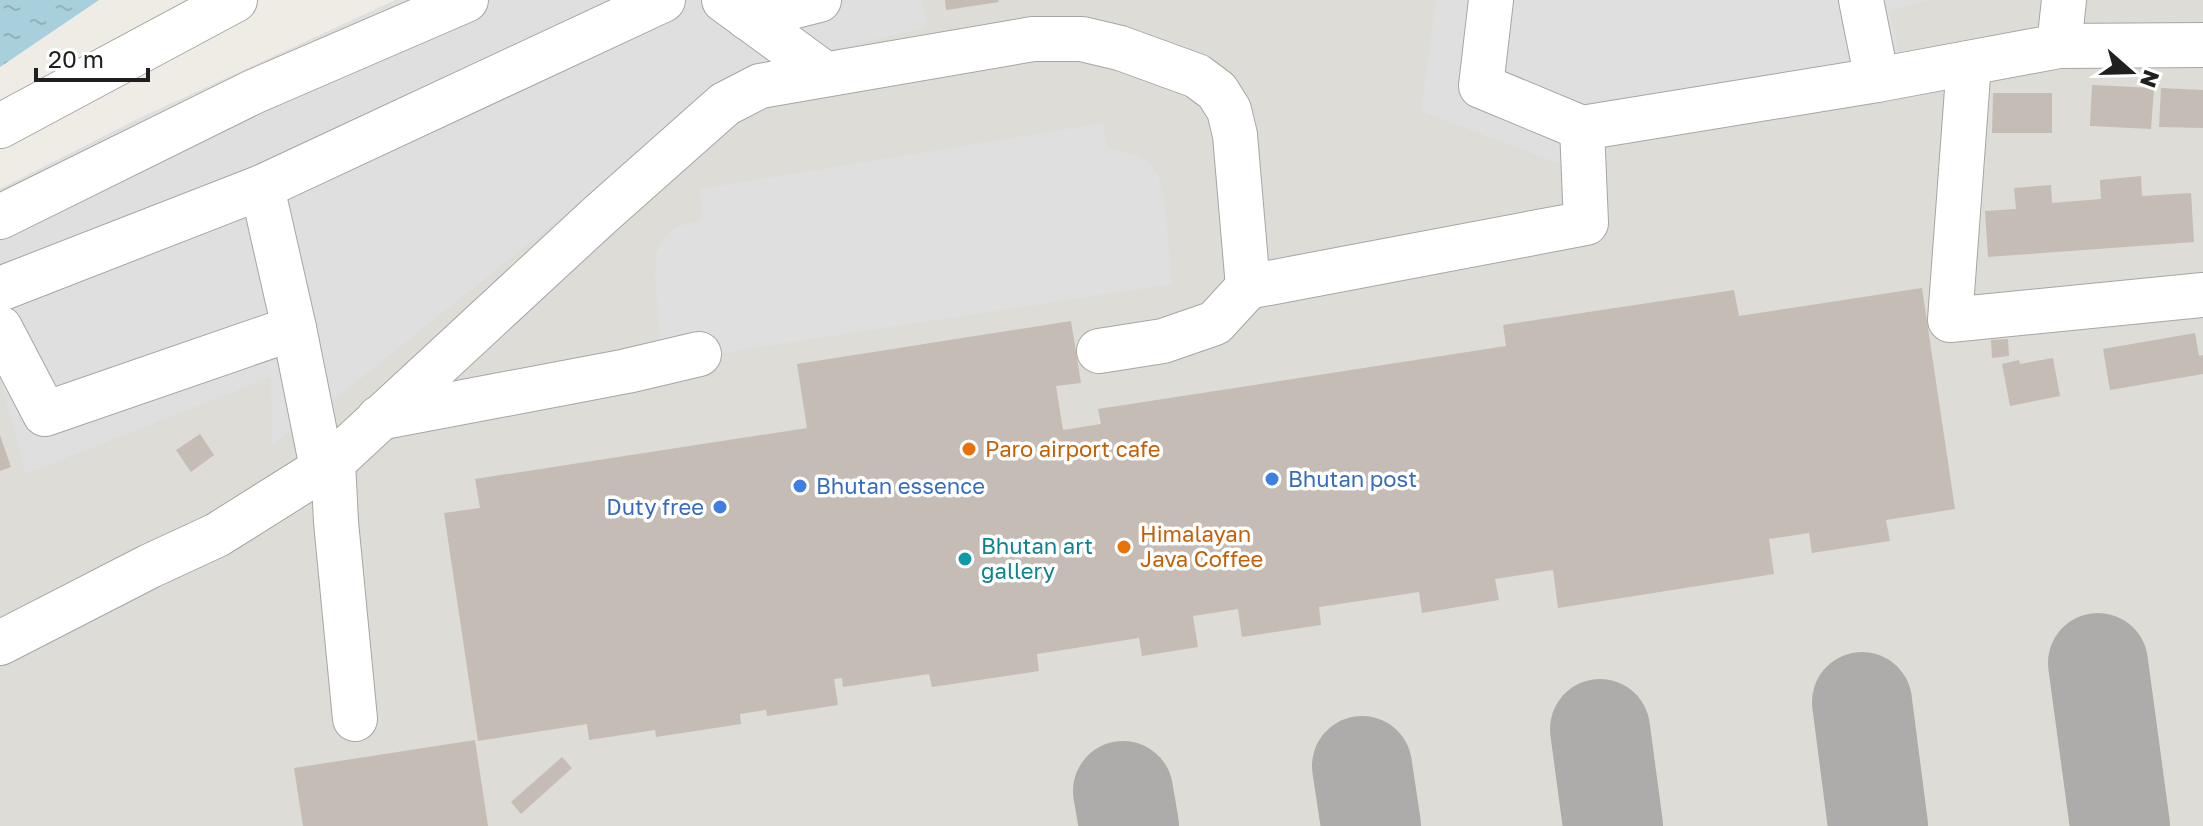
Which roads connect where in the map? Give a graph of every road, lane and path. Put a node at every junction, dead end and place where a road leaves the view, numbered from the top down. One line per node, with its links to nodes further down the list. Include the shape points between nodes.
1 (235, 0): 14 (street)
2 (466, 0): 17 (street, via 253,92)
3 (663, 0): 16 (street)
4 (819, 0): 8 (street)
5 (1491, 0): 15 (street, via 1481,86)
6 (1861, 0): 13 (street)
7 (2064, 0): 10 (street)
8 (736, 9): 12 (street)
9 (2203, 45): 10 (street)
10 (2059, 46): 11 (street)
11 (1969, 63): 13 (street); 20 (street, via 1950,320)
12 (825, 74): 18 (street, via 1033,39 1082,39 1197,76 1217,91 1229,110); 25 (street, via 760,86 725,104)
13 (1877, 80): 15 (street)
14 (0, 126)
15 (1582, 128): 18 (street, via 1586,223)
16 (262, 187): 19 (street); 22 (street)
17 (0, 217)
18 (1248, 287): 23 (street, via 1215,323 1166,324)
19 (0, 289)
20 (2203, 295)
21 (0, 328): 22 (street, via 45,414)
22 (294, 328): 26 (street)
23 (1099, 351)
24 (699, 354): 25 (street)
25 (379, 418): 26 (street)
26 (327, 465): 27 (street, via 217,535); 28 (street)
27 (0, 643)
28 (355, 719)

